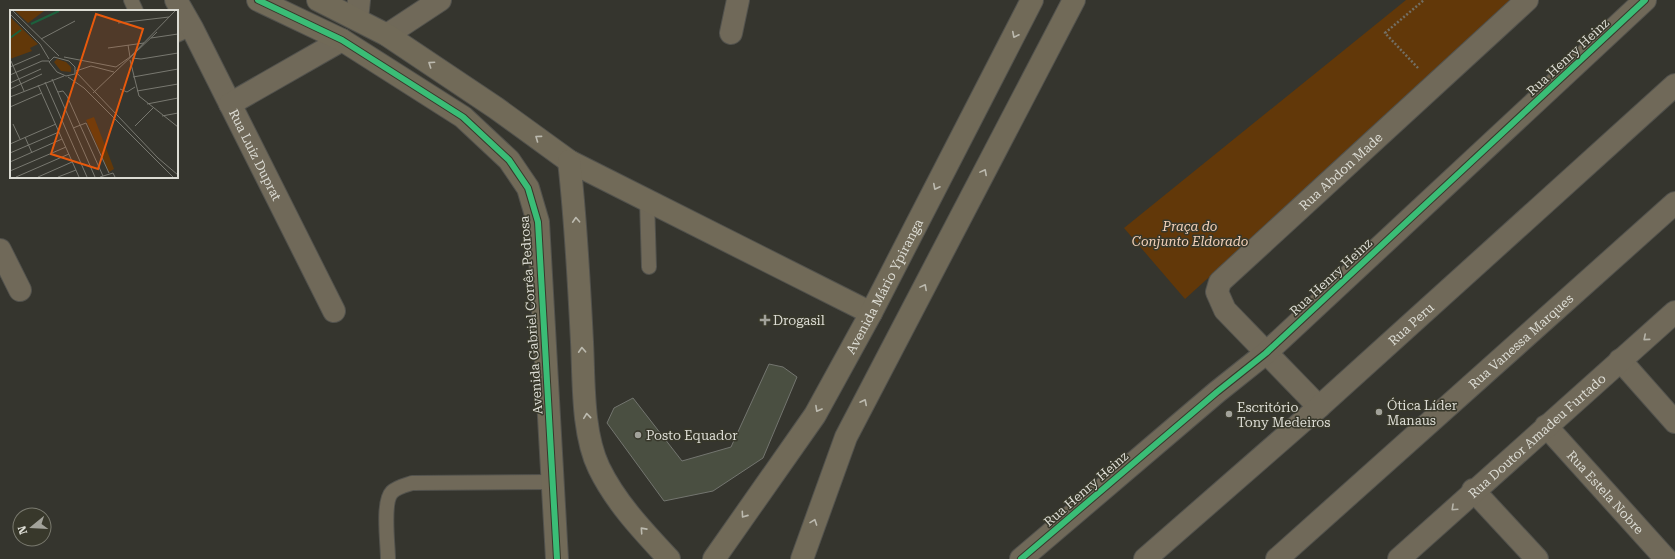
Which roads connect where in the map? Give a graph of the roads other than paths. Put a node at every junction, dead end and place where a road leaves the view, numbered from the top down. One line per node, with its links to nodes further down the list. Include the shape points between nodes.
1 (131, 0): 11 (lane)
2 (176, 0): 13 (street, Rua Luiz Duprat)
3 (258, 0): 16 (street, Avenida Gabriel Corrêa Pedrosa)
4 (318, 0): 12 (street)
5 (440, 0): 15 (street)
6 (738, 0): 14 (street)
7 (1032, 0): 27 (street, Avenida Mário Ypiranga, one-way to 27)
8 (1074, 0): 40 (street, one-way to 8, via 846,437)
9 (1527, 0): 28 (street, Rua Abdon Made, via 1220,282 1217,292 1225,310)
10 (1645, 0): 28 (street, Rua Henry Heinz)
11 (136, 10)
12 (358, 10): 15 (street)
13 (184, 31): 18 (street, Rua Luiz Duprat)
14 (731, 33)
15 (387, 35): 19 (street, one-way to 15, via 496,108)
16 (342, 40): 18 (street); 33 (street, Avenida Gabriel Corrêa Pedrosa, via 463,117 509,160 528,188 538,222)
17 (1675, 85): 30 (street, Rua Peru)
18 (230, 104): 25 (street, Rua Luiz Duprat)
19 (569, 161): 20 (street); 38 (street, one-way to 19, via 618,499 599,467 590,437 584,389 575,210)
20 (647, 200): 23 (lane); 27 (street)
21 (1675, 203): 43 (street, Rua Vanessa Marques)
22 (0, 250): 24 (street)
23 (649, 267)
24 (20, 290)
25 (334, 311)
26 (1675, 312): 29 (street, Rua Doutor Amadeu Furtado, one-way to 29)
27 (871, 313): 39 (street, Avenida Mário Ypiranga, one-way to 39, via 815,415)
28 (1266, 353): 30 (street, Rua Abdon Made); 41 (street, Rua Henry Heinz)
29 (1620, 360): 31 (street); 32 (street, Rua Doutor Amadeu Furtado)
30 (1319, 407): 42 (street, Rua Peru)
31 (1675, 422)
32 (1546, 426): 34 (street, Rua Doutor Amadeu Furtado); 45 (street, Rua Estela Nobre)
33 (553, 482): 36 (lane, via 412,483 402,486 392,492 387,501); 37 (street, Avenida Gabriel Corrêa Pedrosa)
34 (1473, 490): 35 (street, Rua Doutor Amadeu Furtado, one-way to 35); 44 (street)
35 (1408, 556)
36 (388, 559)
37 (557, 559)
38 (669, 559)
39 (714, 559)
40 (802, 559)
41 (1021, 559)
42 (1144, 559)
43 (1277, 559)
44 (1537, 559)
45 (1666, 559)

